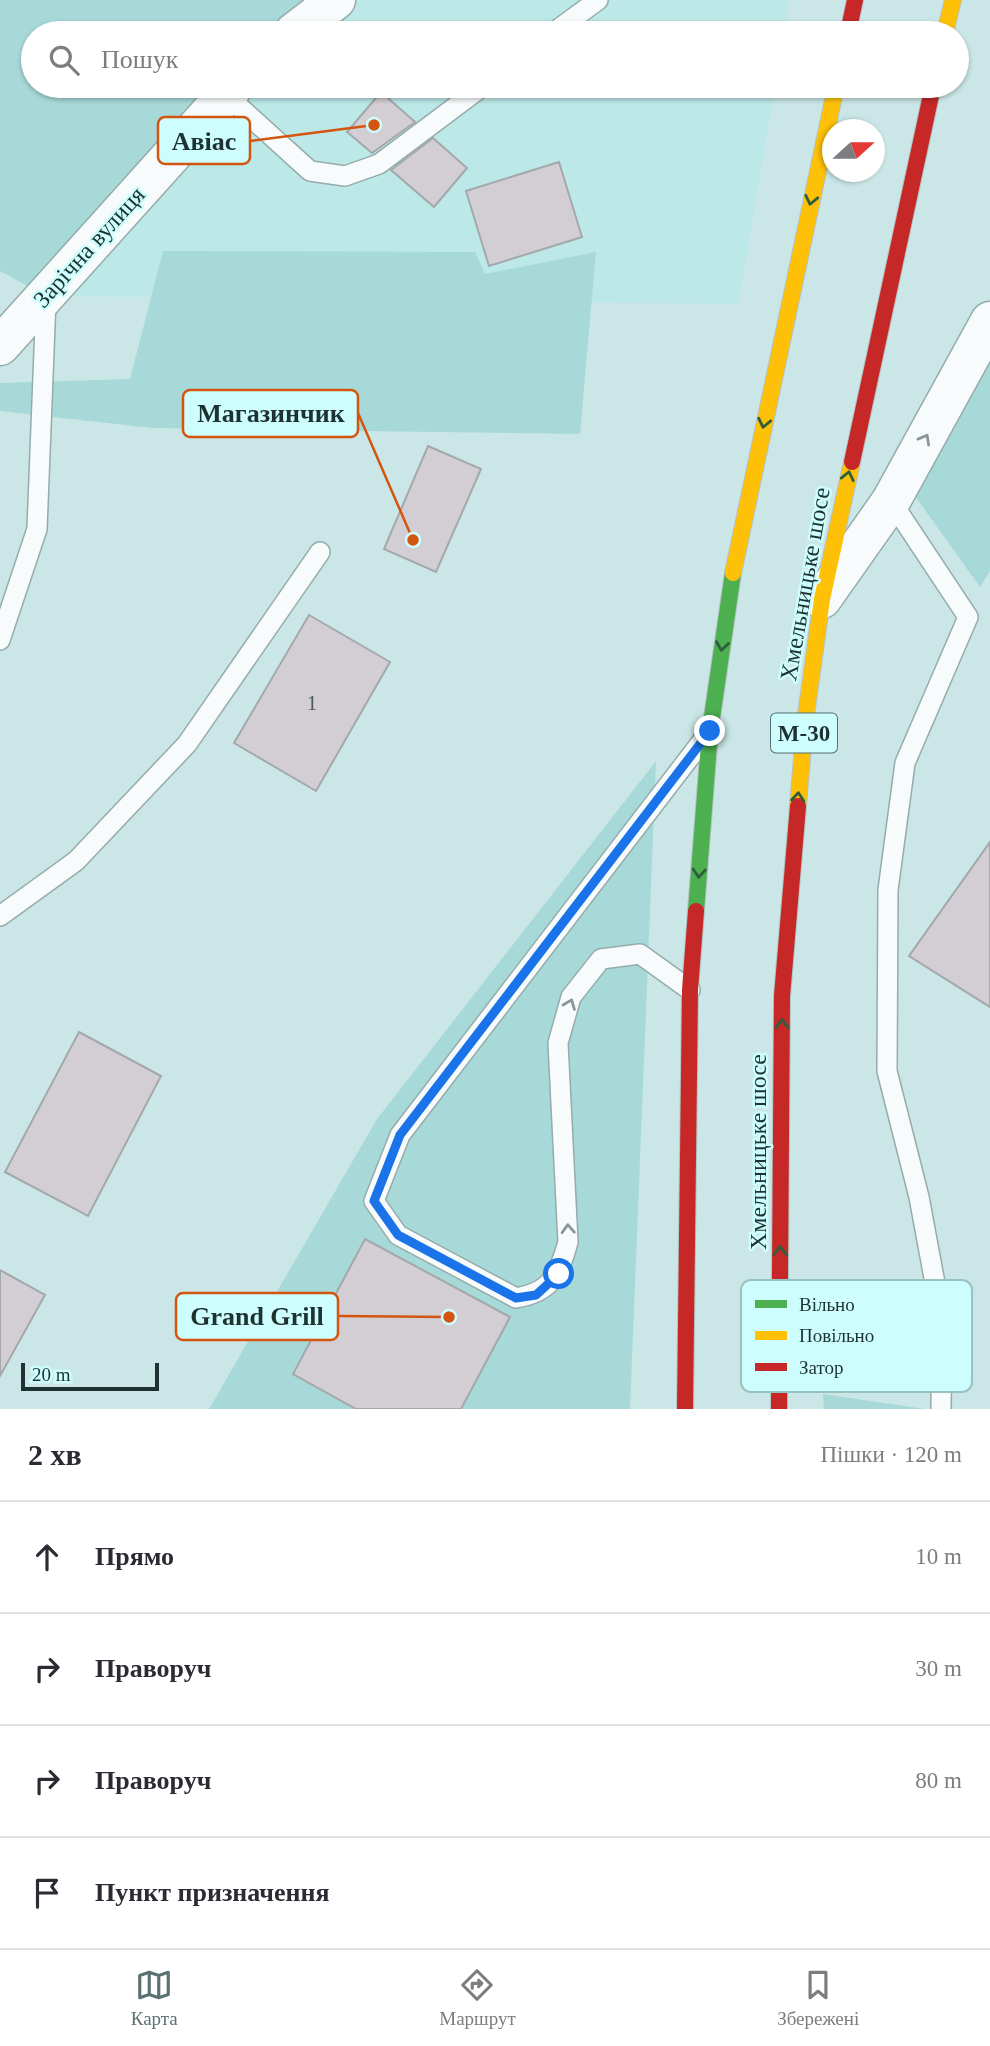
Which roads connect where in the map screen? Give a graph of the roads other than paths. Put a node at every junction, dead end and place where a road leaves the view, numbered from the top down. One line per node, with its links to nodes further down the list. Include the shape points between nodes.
1 (336, 0): 5 (street)
2 (598, 0): 6 (lane)
3 (855, 0): 7 (highway)
4 (953, 0): 8 (highway)
5 (309, 21)
6 (569, 21)
7 (851, 21)
8 (948, 21)
9 (222, 98): 14 (street, Зарічна вулиця)
10 (237, 98): 11 (lane, via 310,171 345,176 379,164)
11 (467, 98)
12 (833, 98): 21 (highway, one-way to 21, via 738,542)
13 (930, 98): 19 (highway, Хмельницьке шосе / М-30, one-way to 13)
14 (46, 296): 16 (street, Зарічна вулиця); 20 (lane, via 37,529)
15 (990, 321): 17 (street, one-way to 15)
16 (0, 346)
17 (891, 501): 19 (street); 25 (lane, via 968,617 905,763 888,890 887,1071)
18 (320, 552): 22 (lane, via 187,744 76,860)
19 (822, 599): 24 (highway, Хмельницьке шосе / М-30, one-way to 19, via 782,996 805,722)
20 (0, 640)
21 (710, 731): 23 (highway, one-way to 23); 23 (lane, one-way to 23, via 400,1135 374,1201 398,1235 516,1298 536,1295 559,1274 568,1242 558,1043 571,996 601,959 640,954)
22 (0, 916)
23 (690, 990): 26 (highway)
24 (780, 1280)
25 (934, 1280)
26 (685, 1409)

